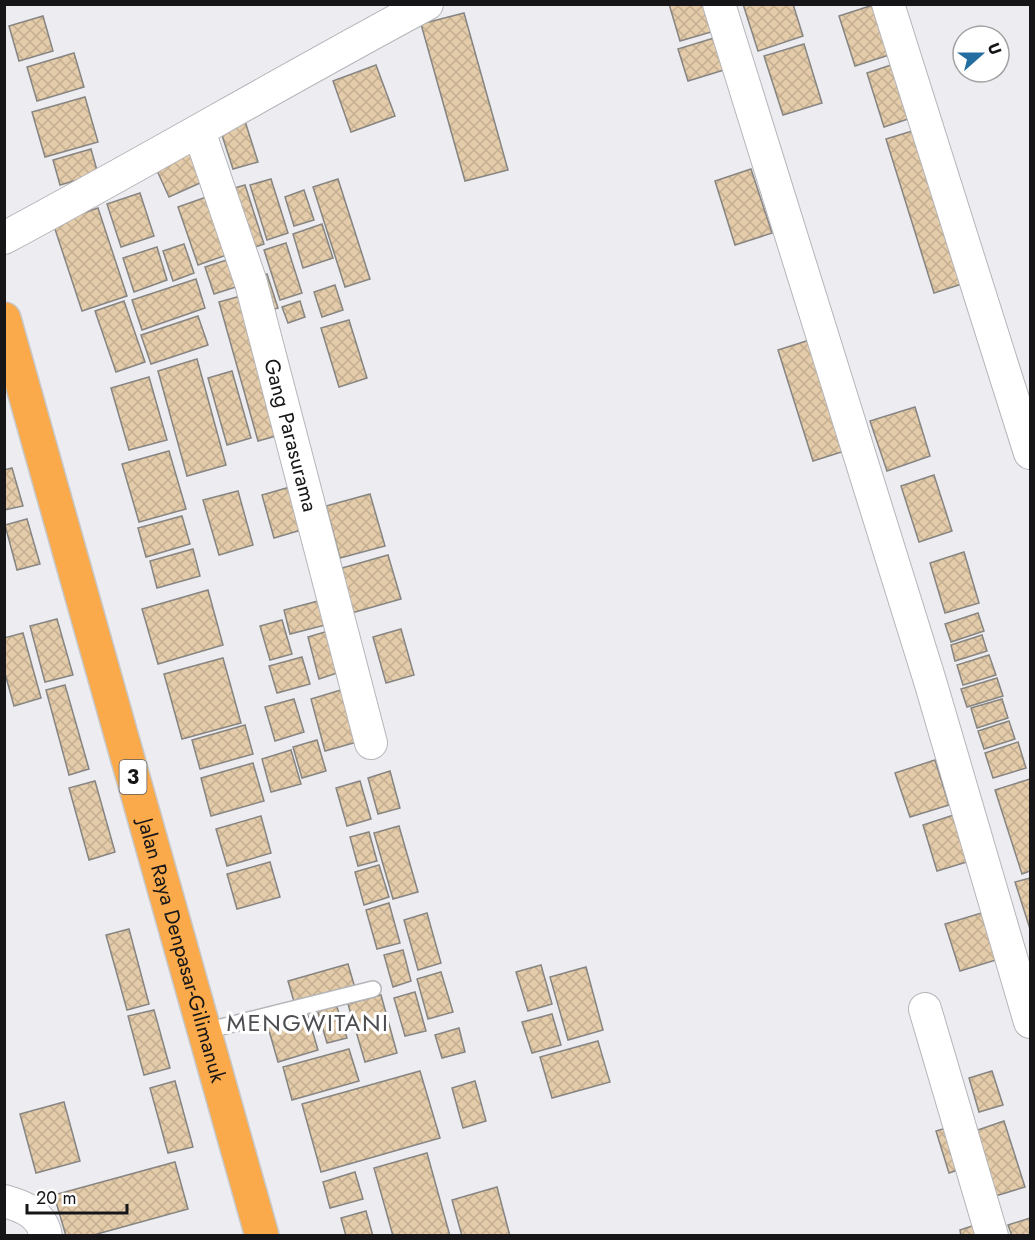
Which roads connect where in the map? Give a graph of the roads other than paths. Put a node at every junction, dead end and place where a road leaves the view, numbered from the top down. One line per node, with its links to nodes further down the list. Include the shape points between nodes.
1 (427, 4): 4 (street)
2 (718, 4): 11 (street, via 930,681)
3 (888, 4): 7 (street)
4 (200, 131): 5 (street); 8 (street, Gang Parasurama, via 251,282)
5 (4, 238)
6 (4, 319): 12 (highway, Jalan Raya Denpasar-Gilimanuk / 3)
7 (1030, 453)
8 (371, 743)
9 (373, 989): 12 (lane)
10 (925, 1009): 16 (street)
11 (1030, 1022)
12 (205, 1031): 15 (highway, Jalan Raya Denpasar-Gilimanuk / 3)
13 (4, 1201): 14 (street, via 27,1208 45,1227)
14 (46, 1236)
15 (262, 1236)
16 (992, 1236)

